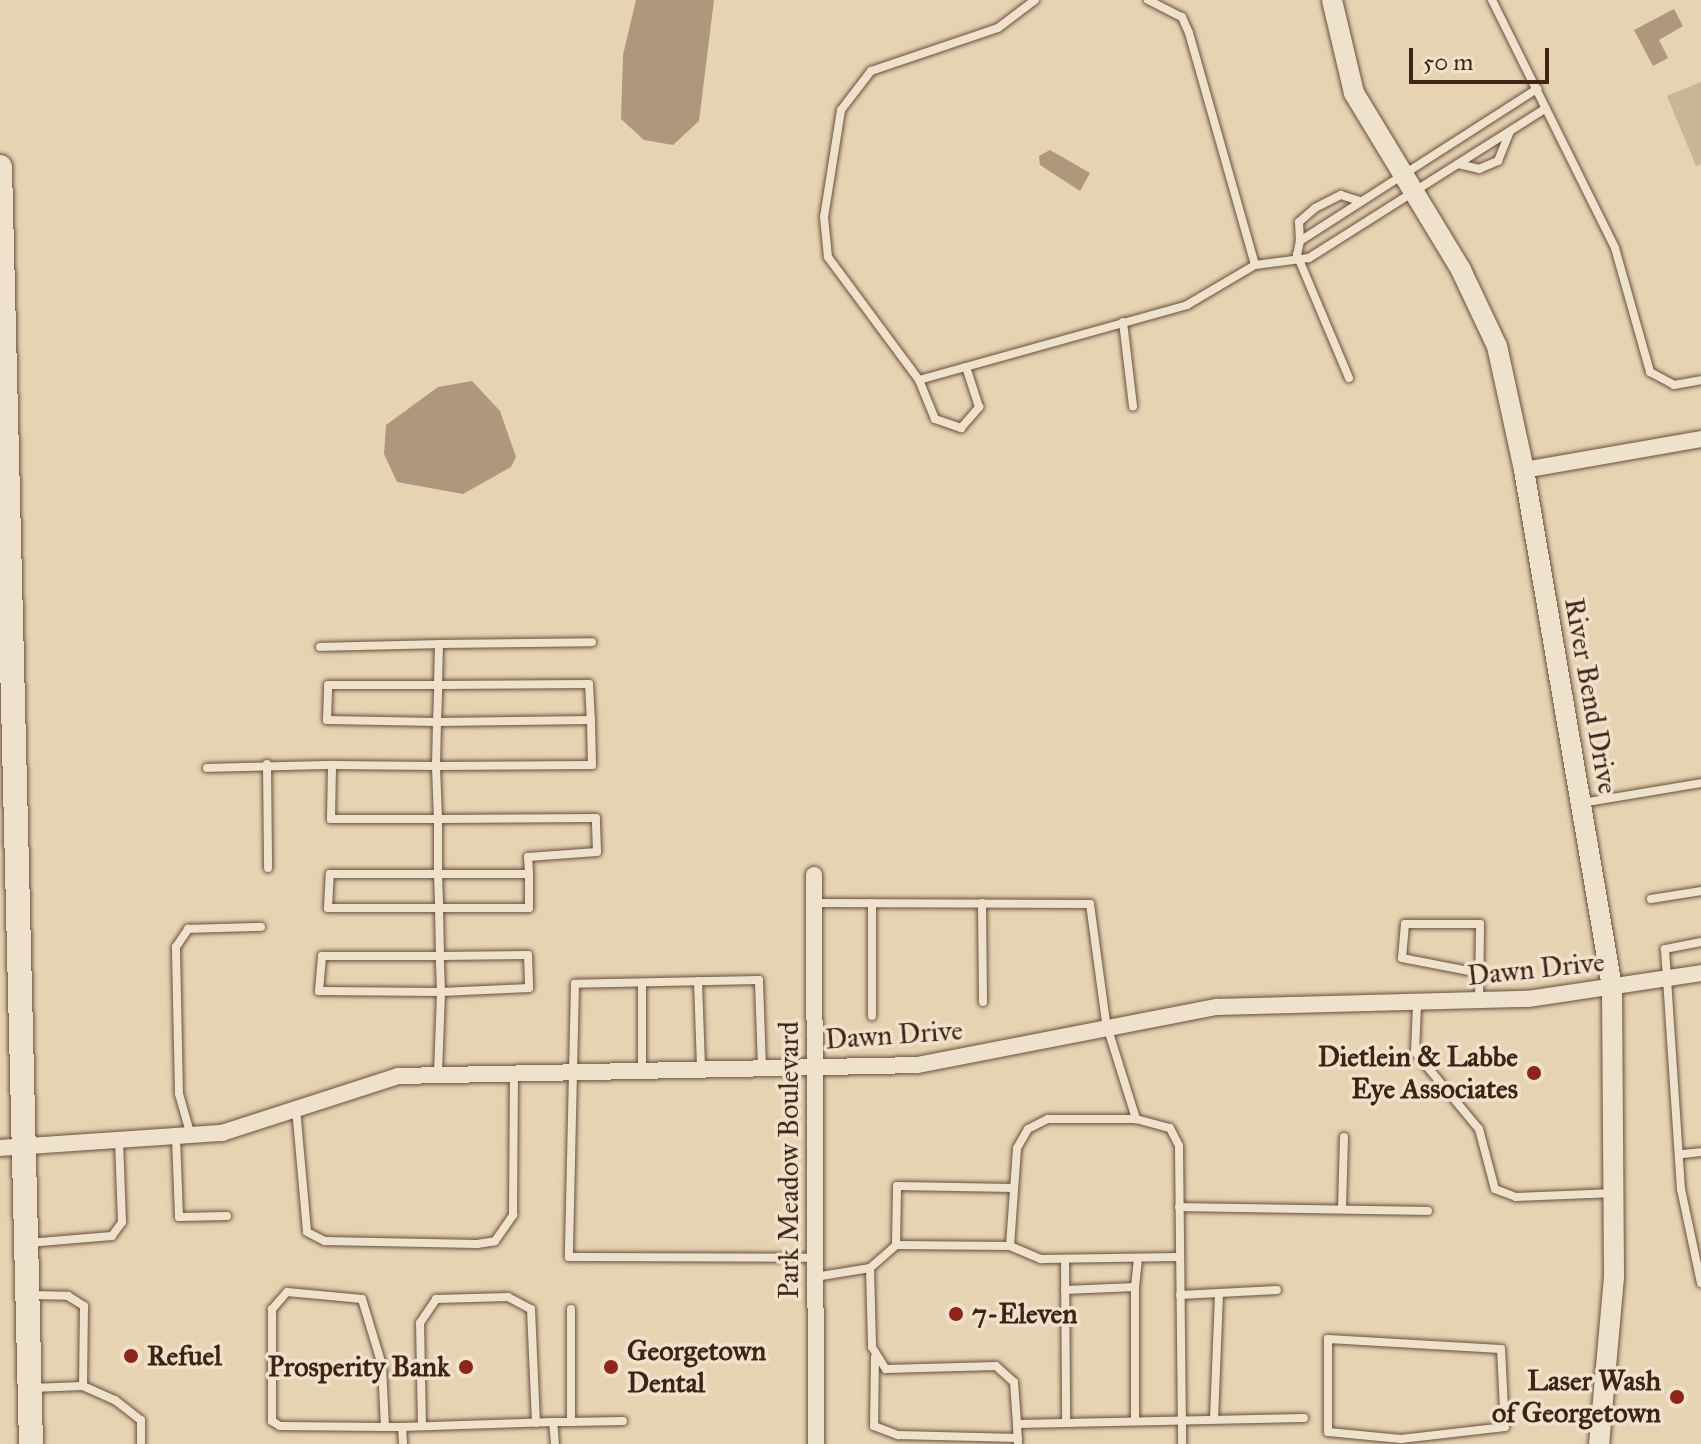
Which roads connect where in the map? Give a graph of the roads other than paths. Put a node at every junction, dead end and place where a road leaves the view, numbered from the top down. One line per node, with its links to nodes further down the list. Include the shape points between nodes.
1 (1035, 0): 20 (lane, via 998,28 871,71 841,110 824,217 828,257)
2 (1148, 0): 15 (lane, via 1182,17)
3 (1332, 0): 10 (street, River Bend Drive, via 1354,93)
4 (1492, 0): 5 (lane)
5 (1537, 89): 6 (lane); 10 (lane)
6 (1546, 108): 7 (lane); 21 (lane, via 1615,248 1650,372 1674,385)
7 (1510, 131): 8 (lane); 8 (lane, via 1498,161 1479,169)
8 (1458, 164): 11 (lane)
9 (0, 167): 17 (main road)
10 (1399, 175): 11 (street, River Bend Drive); 12 (lane)
11 (1411, 193): 14 (lane, via 1309,258); 24 (street, River Bend Drive, via 1497,346)
12 (1359, 201): 13 (lane); 13 (lane, via 1341,195 1315,208 1299,222)
13 (1300, 241): 14 (lane)
14 (1297, 255): 15 (lane); 19 (lane)
15 (1255, 265): 16 (lane, via 1187,305)
16 (1123, 322): 18 (lane); 22 (lane)
17 (4, 330): 27 (main road)
18 (966, 367): 20 (lane); 20 (lane, via 979,407 961,428 935,419)
19 (1349, 378)
20 (919, 380)
21 (1701, 380)
22 (1133, 406)
23 (1701, 439): 24 (street)
24 (1524, 470): 37 (street, River Bend Drive)
25 (592, 642): 26 (lane)
26 (439, 644): 28 (lane); 29 (lane)
27 (7, 646): 44 (main road)
28 (320, 647)
29 (438, 685): 30 (lane, via 589,684); 31 (lane); 31 (lane, via 328,685 327,720)
30 (591, 720): 31 (lane); 34 (lane, via 592,765)
31 (437, 722): 34 (lane)
32 (267, 764): 33 (lane); 35 (lane); 39 (lane)
33 (332, 765): 34 (lane); 38 (lane, via 331,819)
34 (436, 766): 38 (lane)
35 (207, 768)
36 (1701, 783): 37 (lane)
37 (1581, 803): 58 (street, River Bend Drive)
38 (438, 819): 40 (lane); 41 (lane, via 596,818 597,852 528,857)
39 (268, 868)
40 (438, 874): 41 (lane); 49 (lane); 49 (lane, via 330,874 328,908)
41 (529, 874): 49 (lane, via 529,908)
42 (814, 875): 46 (street, Park Meadow Boulevard)
43 (1701, 891): 45 (lane)
44 (7, 895): 77 (main road)
45 (1651, 899)
46 (814, 903): 47 (lane); 65 (street, Park Meadow Boulevard)
47 (872, 903): 48 (lane); 63 (lane)
48 (982, 903): 60 (lane); 64 (lane, via 1090,904)
49 (439, 908): 52 (lane)
50 (261, 927): 75 (lane, via 188,929 176,947)
51 (1701, 942): 55 (lane, via 1665,949)
52 (440, 956): 59 (lane); 59 (lane, via 528,955 529,977 529,988); 59 (lane, via 322,956 319,991)
53 (1479, 973): 53 (lane, via 1480,924 1405,924 1402,958); 61 (lane)
54 (1701, 973): 55 (street, Dawn Drive)
55 (1671, 978): 58 (street, Dawn Drive); 79 (lane)
56 (698, 981): 57 (lane); 66 (lane, via 759,980); 67 (lane)
57 (642, 983): 68 (lane); 70 (lane, via 575,984)
58 (1612, 987): 61 (street, Dawn Drive); 81 (street, River Bend Drive)
59 (441, 992): 71 (lane)
60 (983, 1002)
61 (1479, 1002): 62 (street, Dawn Drive)
62 (1417, 1005): 64 (street, Dawn Drive, via 1216,1007); 81 (lane, via 1415,1052 1479,1129 1495,1189 1516,1197)
63 (872, 1016)
64 (1106, 1023): 65 (street, Dawn Drive, via 970,1057); 73 (lane)
65 (814, 1067): 66 (street, Dawn Drive); 90 (street, Park Meadow Boulevard)
66 (762, 1068): 67 (street, Dawn Drive)
67 (701, 1069): 68 (street, Dawn Drive)
68 (642, 1070): 70 (street, Dawn Drive)
69 (514, 1071): 70 (street, Dawn Drive); 71 (street, Dawn Drive); 72 (lane, via 513,1215 495,1241 477,1244 325,1241 307,1232)
70 (577, 1071): 90 (lane, via 569,1088 569,1257)
71 (438, 1074): 72 (street, Dawn Drive, via 398,1076)
72 (296, 1107): 75 (street, Dawn Drive)
73 (1136, 1119): 80 (lane, via 1039,1121 1017,1148); 82 (lane, via 1176,1134)
74 (1344, 1137): 83 (lane)
75 (184, 1138): 76 (street, Dawn Drive); 85 (lane, via 179,1217)
76 (119, 1142): 77 (street, Dawn Drive); 86 (lane, via 122,1222 112,1236)
77 (12, 1148): 86 (main road)
78 (1701, 1152): 79 (lane)
79 (1683, 1154): 95 (lane, via 1681,1189)
80 (1014, 1188): 87 (lane, via 897,1186); 88 (lane)
81 (1615, 1193): 127 (street, River Bend Drive)
82 (1179, 1207): 83 (lane); 89 (lane)
83 (1342, 1209): 84 (lane)
84 (1428, 1211)
85 (227, 1216)
86 (27, 1243): 100 (main road)
87 (896, 1245): 88 (lane); 93 (lane)
88 (1010, 1246): 92 (lane, via 1028,1257)
89 (1179, 1257): 91 (lane); 101 (lane)
90 (815, 1258): 94 (street, Park Meadow Boulevard)
91 (1138, 1258): 92 (lane); 96 (lane)
92 (1065, 1259): 97 (lane)
93 (870, 1268): 94 (lane); 103 (lane)
94 (815, 1277): 125 (street, Park Meadow Boulevard)
95 (1701, 1283)
96 (1135, 1287): 97 (lane); 110 (lane)
97 (1065, 1290): 113 (lane)
98 (1277, 1290): 99 (lane)
99 (1219, 1293): 101 (lane); 107 (lane)
100 (28, 1295): 104 (lane, via 68,1296 84,1306); 105 (main road)
101 (1180, 1295): 108 (lane)
102 (571, 1309): 112 (lane)
103 (875, 1357): 115 (lane, via 890,1372 996,1366 1014,1382); 119 (lane, via 874,1426 898,1435)
104 (83, 1386): 105 (lane); 122 (lane, via 134,1409)
105 (30, 1388): 121 (main road)
106 (1304, 1418): 107 (lane)
107 (1214, 1419): 108 (lane)
108 (1182, 1420): 110 (lane); 126 (lane)
109 (623, 1421): 112 (lane)
110 (1135, 1421): 113 (lane)
111 (553, 1422): 112 (lane); 114 (lane); 124 (lane)
112 (571, 1422)
113 (1066, 1422): 115 (lane)
114 (536, 1423): 116 (lane); 116 (lane, via 531,1309 508,1297 436,1299 420,1323)
115 (1017, 1424): 119 (lane)
116 (422, 1426): 118 (lane)
117 (385, 1427): 117 (lane, via 272,1421 272,1309 287,1292 362,1299 382,1365); 118 (lane)
118 (402, 1427): 123 (lane)
119 (1018, 1441)
120 (1401, 1442): 120 (lane, via 1328,1432 1328,1339 1501,1349 1505,1427)
121 (31, 1444)
122 (141, 1444)
123 (403, 1444)
124 (555, 1444)
125 (816, 1444)
126 (1182, 1444)
127 (1599, 1444)

